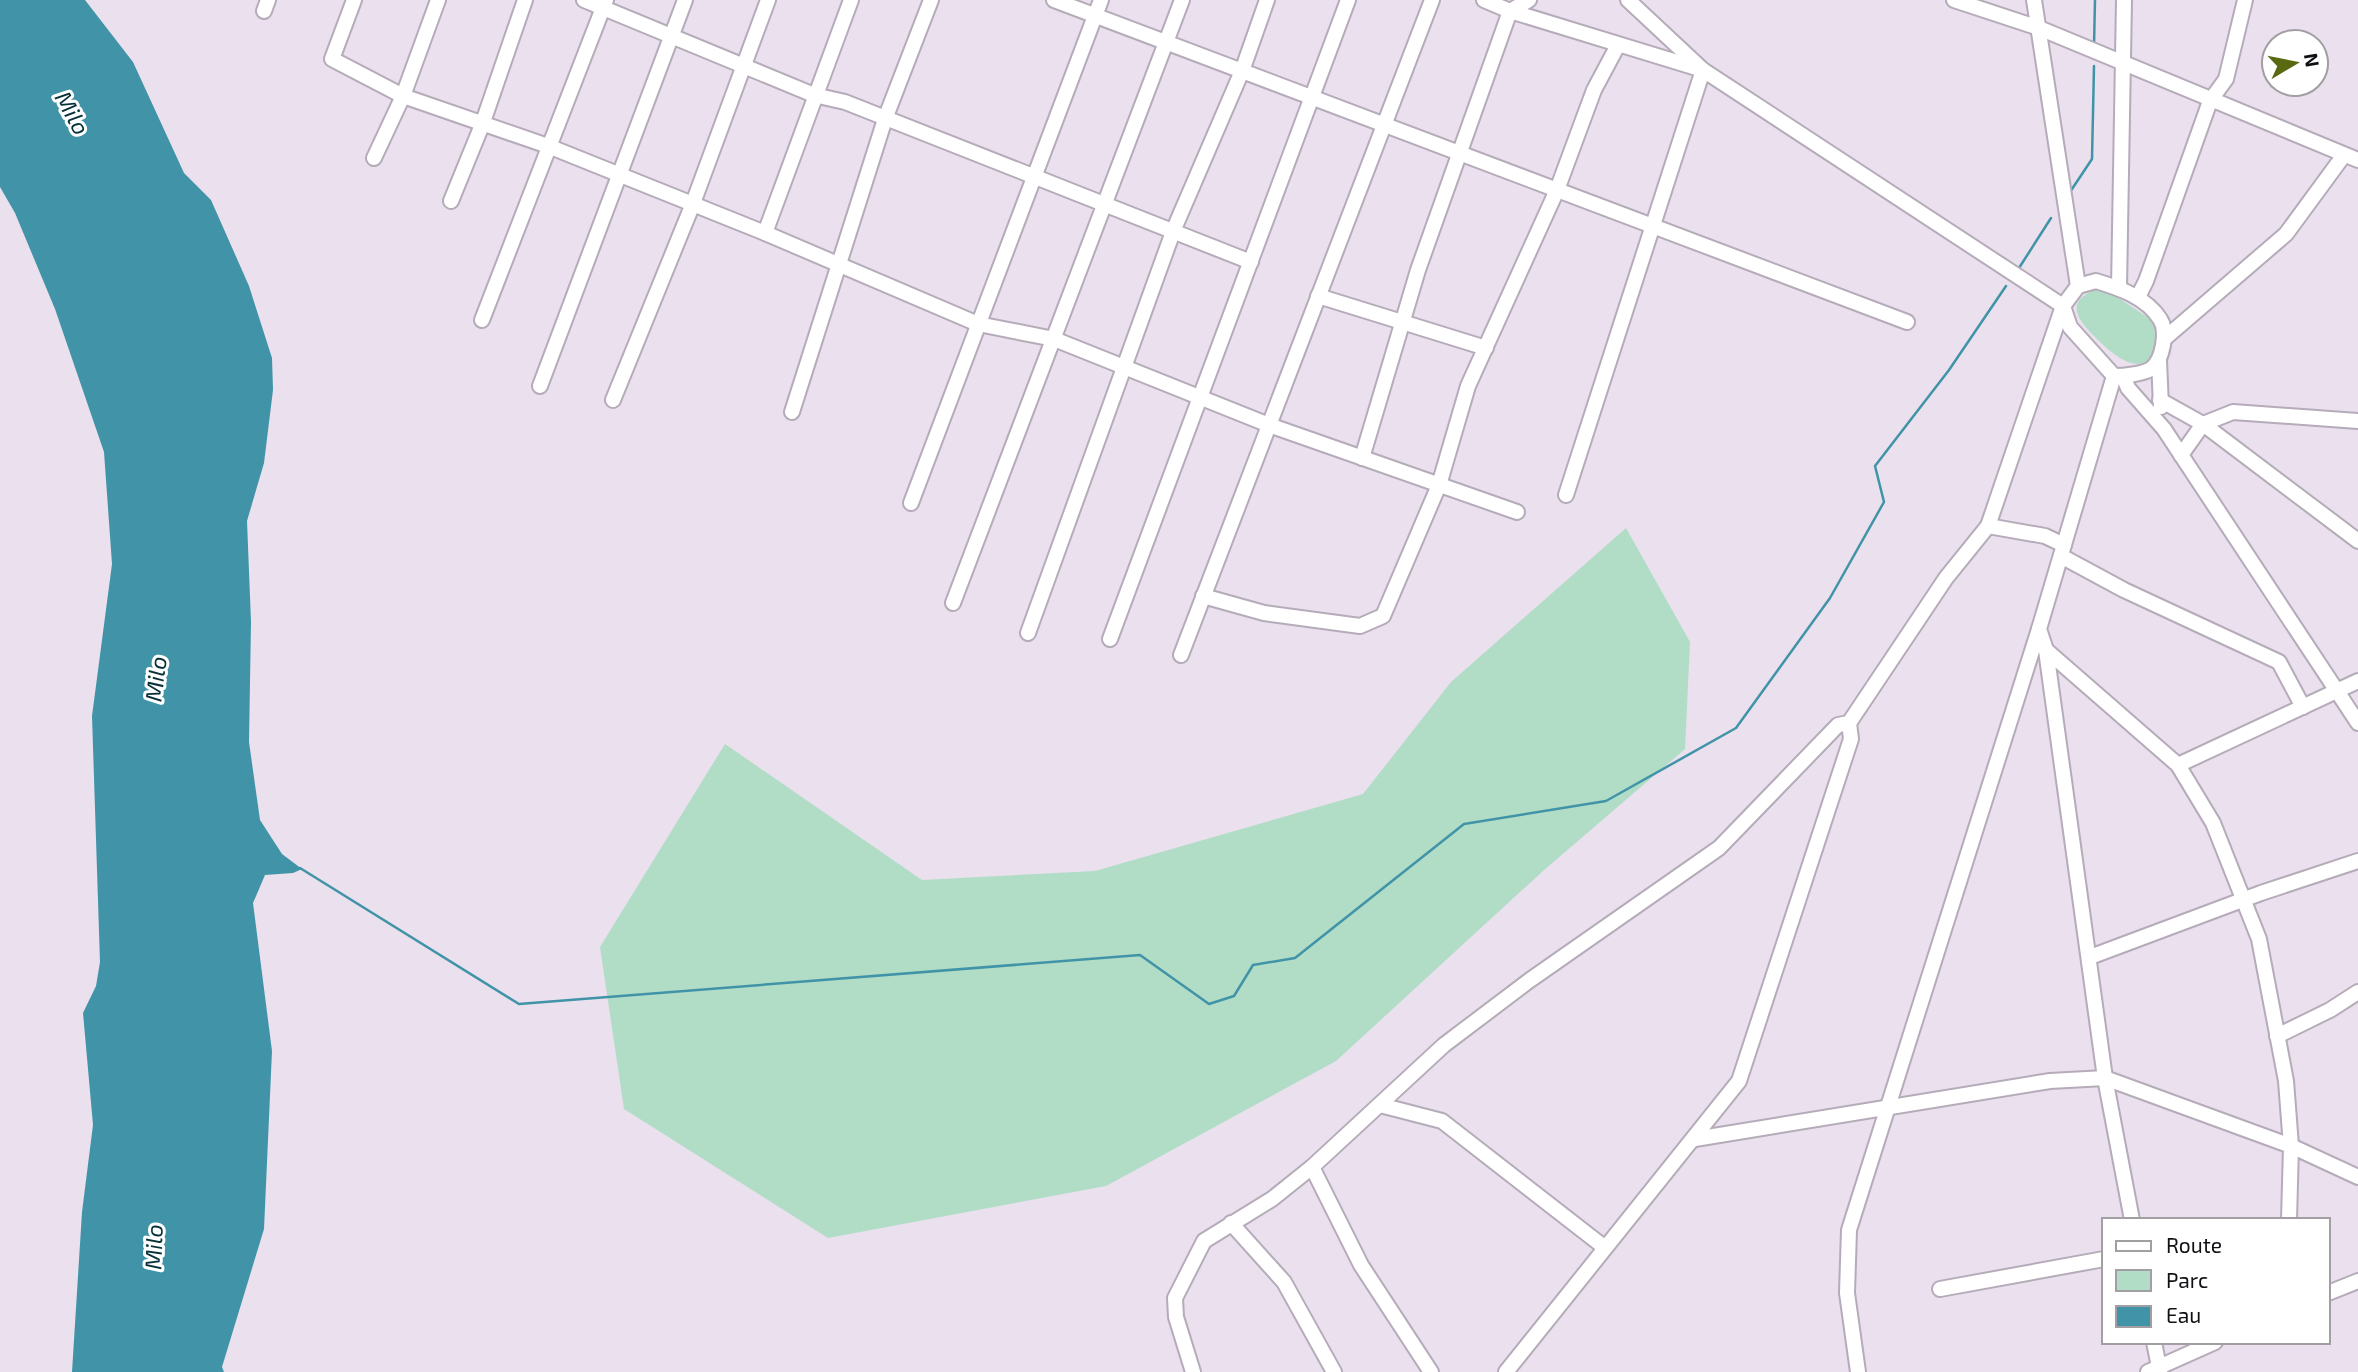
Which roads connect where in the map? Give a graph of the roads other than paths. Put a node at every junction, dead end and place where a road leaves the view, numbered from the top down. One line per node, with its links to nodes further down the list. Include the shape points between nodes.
1 (355, 0): 34 (street, via 332,59)
2 (438, 0): 34 (street)
3 (525, 0): 39 (street)
4 (584, 0): 22 (street)
5 (685, 0): 26 (street)
6 (768, 0): 29 (street)
7 (851, 0): 33 (street)
8 (931, 0): 37 (street)
9 (1054, 0): 24 (street)
10 (1101, 0): 24 (street)
11 (1182, 0): 27 (street)
12 (1267, 0): 32 (street)
13 (1348, 0): 35 (street)
14 (1432, 0): 38 (street)
15 (1484, 0): 23 (street)
16 (1529, 0): 23 (street)
17 (1628, 0): 31 (street)
18 (1954, 0): 25 (street)
19 (2034, 0): 25 (street)
20 (2124, 0): 30 (street)
21 (2245, 0): 36 (street, via 2226,79)
22 (605, 3): 26 (street); 40 (street)
23 (1510, 11): 28 (street); 41 (street)
24 (1095, 15): 27 (street); 45 (street)
25 (2039, 28): 30 (street); 55 (street)
26 (672, 37): 29 (street); 44 (street)
27 (1166, 42): 32 (street); 48 (street)
28 (1618, 45): 31 (street); 46 (street, via 1594,90)
29 (744, 64): 33 (street); 49 (street)
30 (2123, 64): 36 (street); 56 (street)
31 (1703, 70): 50 (street); 59 (street)
32 (1242, 71): 35 (street); 51 (street)
33 (814, 95): 37 (street); 52 (street)
34 (403, 96): 39 (street); 42 (street)
35 (1311, 97): 38 (street); 53 (street)
36 (2210, 101): 43 (street); 58 (street)
37 (885, 119): 45 (street); 54 (street)
38 (1384, 124): 41 (street); 57 (street)
39 (482, 125): 40 (street); 47 (street)
40 (548, 146): 44 (street); 60 (street)
41 (1460, 153): 46 (street); 61 (street)
42 (374, 158)
43 (2351, 158): 65 (street, via 2286,234)
44 (618, 176): 49 (street); 70 (street)
45 (1034, 176): 48 (street); 63 (street)
46 (1557, 190): 50 (street); 66 (street)
47 (451, 201)
48 (1105, 203): 51 (street); 64 (street)
49 (692, 206): 52 (street); 72 (street)
50 (1655, 227): 62 (street); 82 (street)
51 (1174, 229): 53 (street); 68 (street)
52 (765, 233): 54 (street)
53 (1251, 262): 71 (street)
54 (838, 265): 63 (street); 74 (street)
55 (2078, 286): 56 (street, via 2096,281); 59 (street)
56 (2119, 288): 58 (street)
57 (1318, 296): 61 (street); 77 (street)
58 (2138, 297): 65 (street, via 2161,320)
59 (2063, 306): 69 (street, via 2070,327); 85 (street)
60 (482, 320)
61 (1404, 322): 66 (street); 80 (street)
62 (1907, 322)
63 (978, 324): 64 (street); 83 (street)
64 (1054, 339): 68 (street); 89 (street)
65 (2164, 339): 67 (street)
66 (1486, 348): 81 (street, via 1468,386)
67 (2159, 360): 69 (street, via 2150,369); 73 (street)
68 (1125, 368): 71 (street); 91 (street)
69 (2118, 376): 78 (street); 87 (street)
70 (540, 386)
71 (1201, 397): 77 (street); 92 (street)
72 (613, 400)
73 (2160, 400): 76 (street); 78 (street)
74 (792, 412)
75 (2358, 421): 76 (street, via 2233,412)
76 (2203, 424): 79 (street); 86 (street)
77 (1269, 425): 80 (street); 88 (street)
78 (2164, 429): 79 (street)
79 (2181, 455): 96 (street)
80 (1362, 458): 81 (street)
81 (1439, 485): 84 (street); 88 (street, via 1383,615 1360,626 1264,612)
82 (1566, 495)
83 (911, 503)
84 (1517, 512)
85 (1988, 526): 87 (street, via 2045,536); 98 (street, via 1946,578)
86 (2358, 541)
87 (2063, 550): 90 (street); 97 (street, via 2124,590 2279,662)
88 (1203, 596): 94 (street)
89 (953, 603)
90 (2039, 629): 93 (street); 108 (street)
91 (1028, 633)
92 (1110, 639)
93 (2046, 650): 100 (street); 103 (street)
94 (1181, 655)
95 (2358, 681): 96 (street)
96 (2338, 692): 97 (street); 99 (street)
97 (2302, 706): 100 (street)
98 (1849, 723): 107 (street, via 1838,725 1719,848 1519,988 1444,1045); 109 (street, via 1851,739 1739,1081)
99 (2358, 723)
100 (2178, 765): 102 (street, via 2213,823)
101 (2358, 861): 102 (street)
102 (2244, 899): 103 (street); 105 (street, via 2259,939)
103 (2090, 957): 106 (street)
104 (2358, 992): 105 (street)
105 (2277, 1036): 110 (street)
106 (2105, 1079): 108 (street, via 2050,1080); 110 (street); 113 (street)
107 (1380, 1105): 111 (street); 116 (street, via 1442,1121)
108 (1887, 1105): 109 (street); 128 (street, via 1849,1230 1847,1293)
109 (1695, 1139): 116 (street)
110 (2291, 1146): 112 (street); 114 (street)
111 (1312, 1167): 115 (street, via 1272,1199); 126 (street, via 1361,1265)
112 (2358, 1177)
113 (2133, 1218)
114 (2289, 1218)
115 (1231, 1223): 124 (street, via 1204,1241 1175,1298 1176,1317); 125 (street, via 1284,1282)
116 (1604, 1247): 127 (street)
117 (2102, 1259): 119 (street)
118 (2358, 1281): 120 (street)
119 (1940, 1289)
120 (2330, 1292)
121 (2154, 1344): 123 (street)
122 (2212, 1344): 123 (street)
123 (2156, 1371)
124 (1193, 1372)
125 (1334, 1372)
126 (1430, 1372)
127 (1506, 1372)
128 (1858, 1372)

